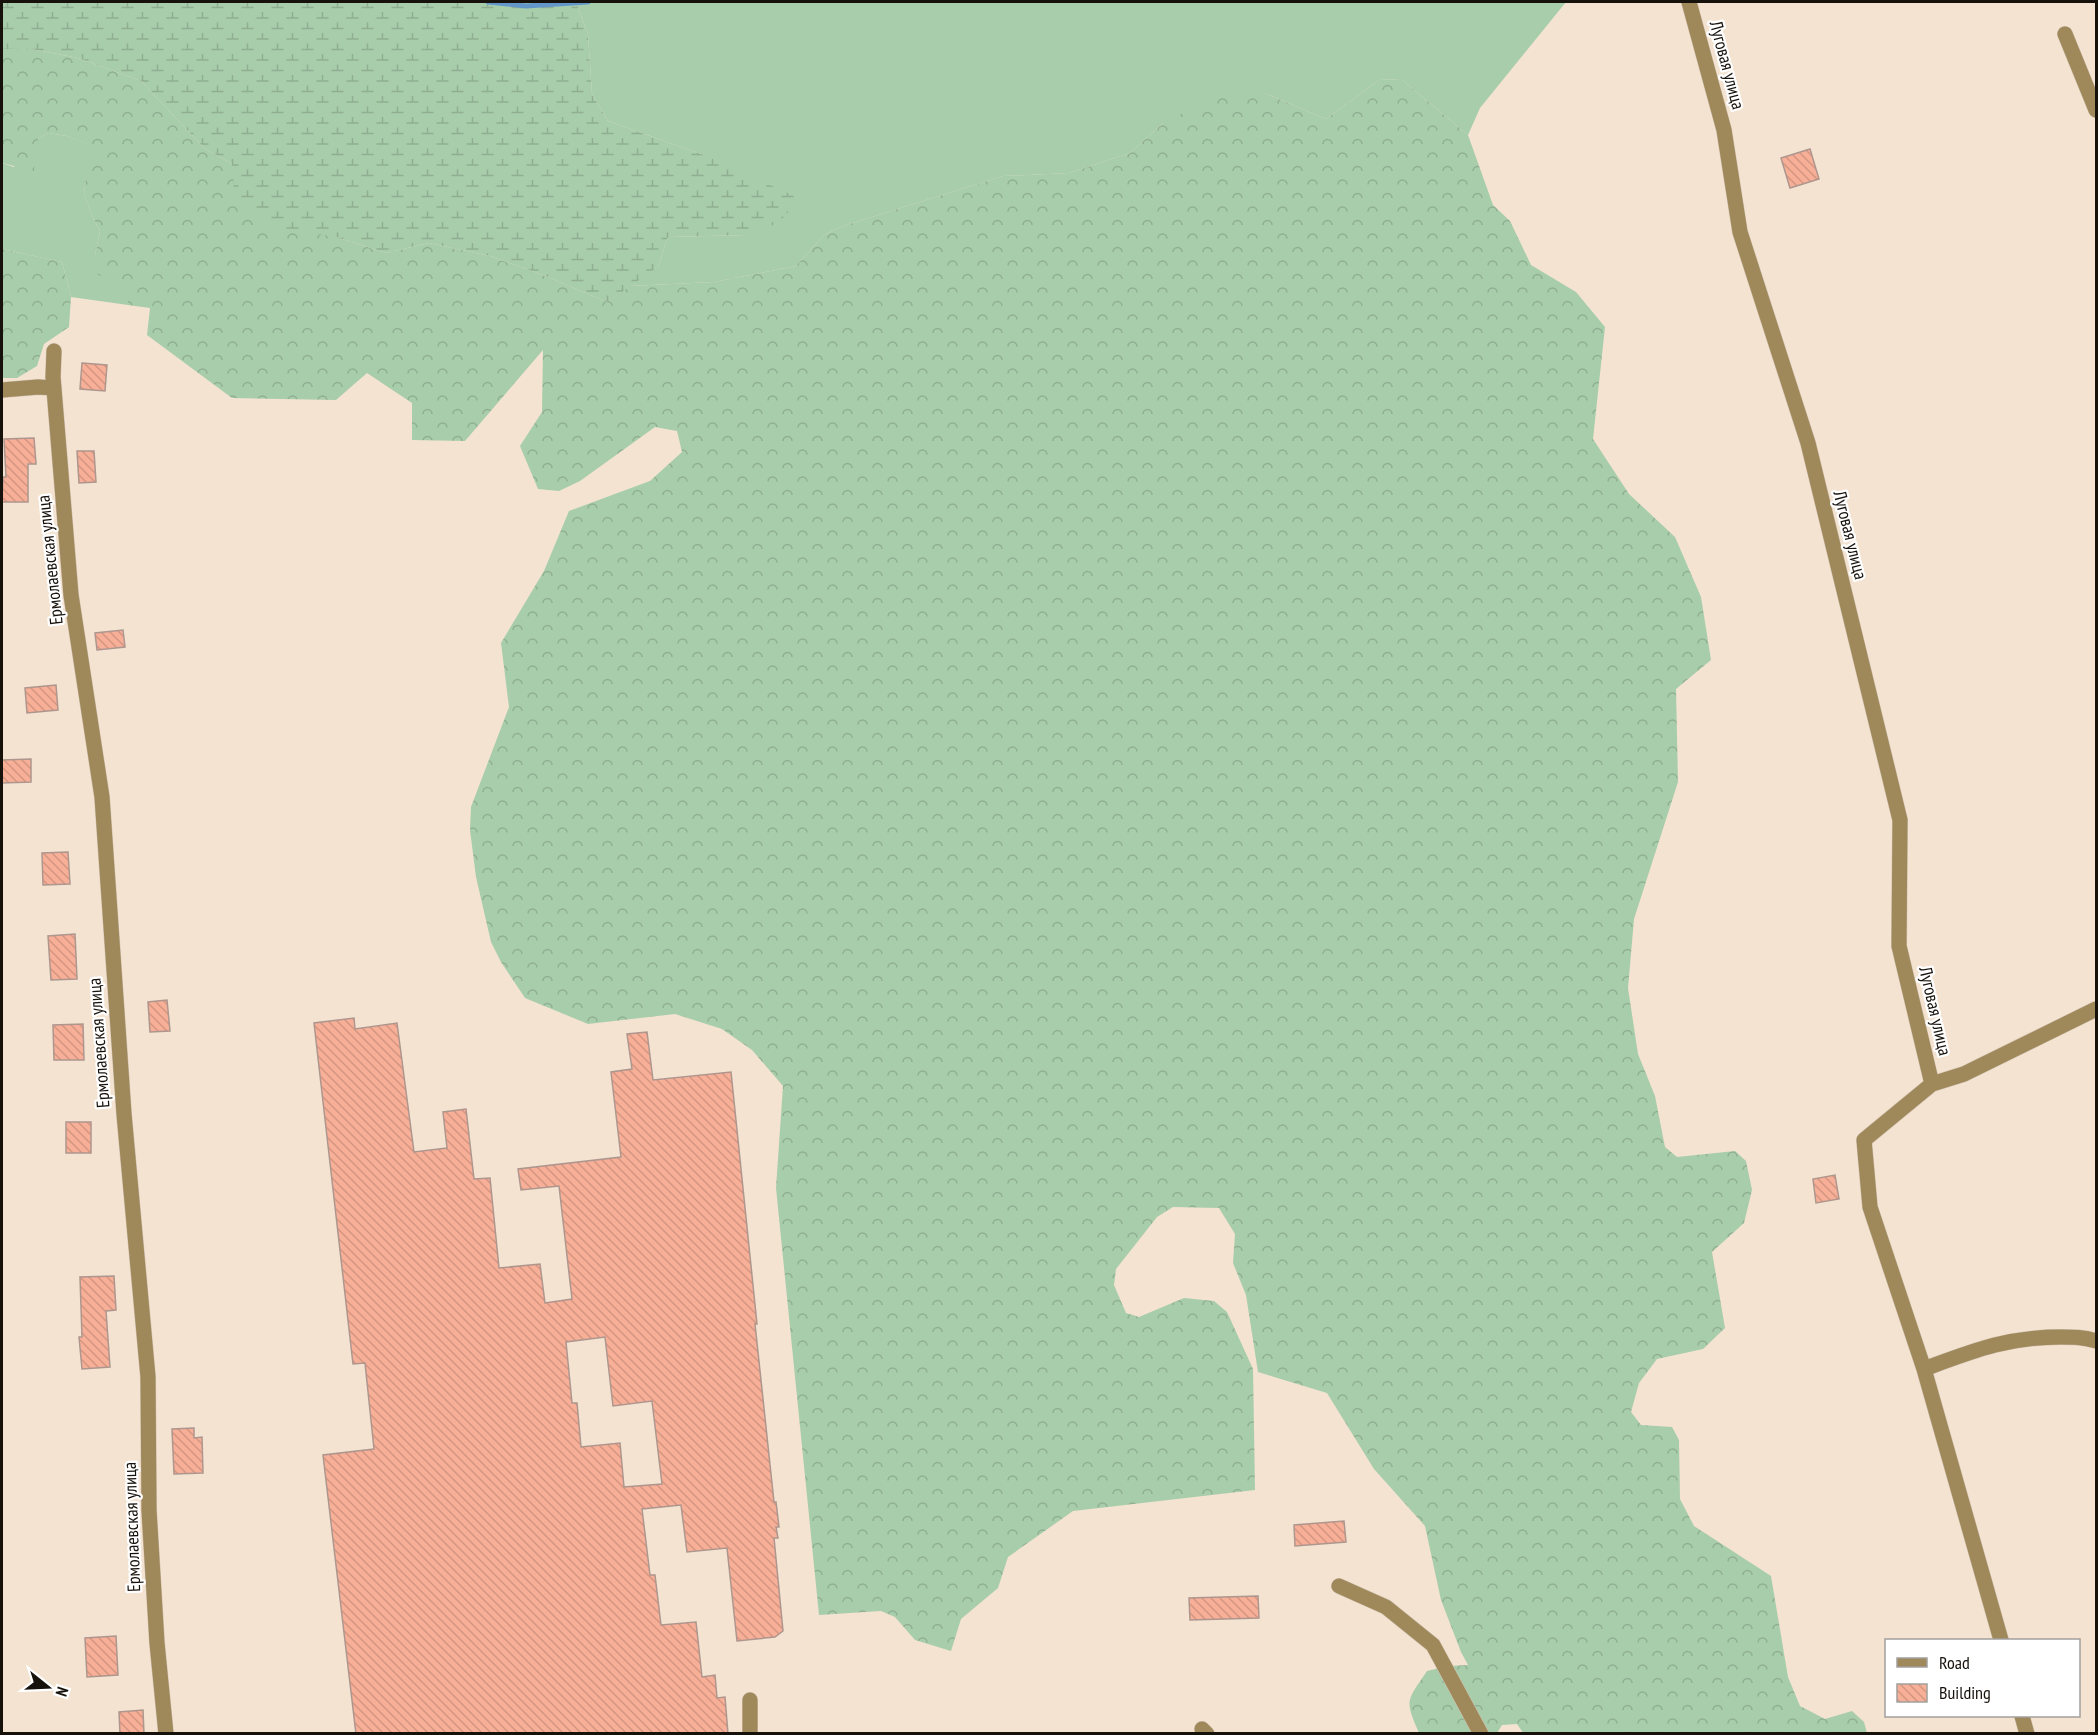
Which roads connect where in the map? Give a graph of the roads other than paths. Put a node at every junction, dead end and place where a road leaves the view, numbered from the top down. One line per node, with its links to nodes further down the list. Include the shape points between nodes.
1 (1689, 2): 8 (street, Луговая улица, via 1724,130 1740,232 1808,443 1900,820 1899,946)
2 (2065, 34): 3 (street)
3 (2097, 110)
4 (54, 351): 5 (street, Ермолаевская улица)
5 (54, 388): 6 (street); 15 (street, Ермолаевская улица, via 71,595 102,797 122,1091 148,1377 149,1510)
6 (2, 390)
7 (2097, 1009): 8 (street, via 1964,1074)
8 (1932, 1084): 10 (street, via 1864,1140 1870,1207)
9 (2097, 1341): 10 (street, via 2084,1337 2032,1337 1986,1346)
10 (1924, 1369): 12 (street)
11 (1339, 1586): 17 (street, via 1386,1607 1433,1645)
12 (2000, 1639)
13 (750, 1700): 16 (street)
14 (2022, 1717): 18 (street)
15 (166, 1734)
16 (750, 1734)
17 (1481, 1734)
18 (2027, 1734)

